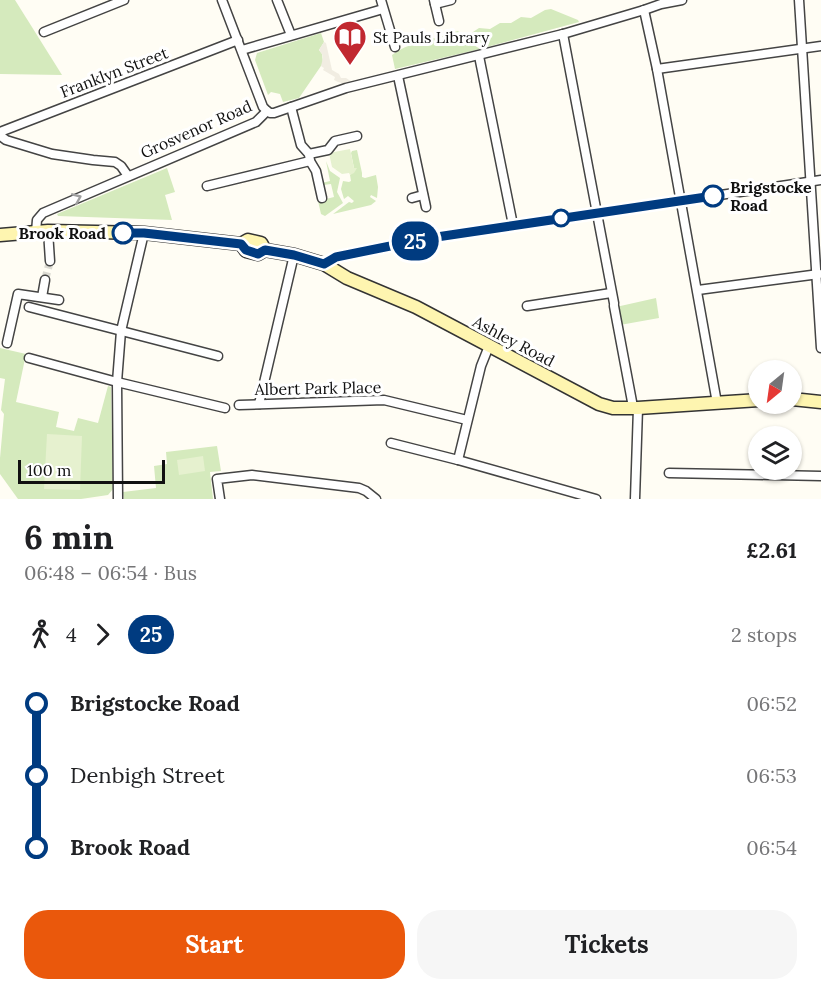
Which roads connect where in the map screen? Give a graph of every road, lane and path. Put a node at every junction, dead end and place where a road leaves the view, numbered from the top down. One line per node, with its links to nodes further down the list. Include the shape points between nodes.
1 (124, 0): 12 (street)
2 (222, 0): 15 (street)
3 (277, 0): 14 (street)
4 (451, 0): 7 (street)
5 (682, 0): 8 (street, Grosvenor Road)
6 (799, 0): 18 (street)
7 (434, 2): 11 (street)
8 (661, 2): 10 (street, Grosvenor Road)
9 (382, 4): 14 (street); 17 (street)
10 (644, 10): 13 (street, Grosvenor Road); 21 (street)
11 (439, 21)
12 (44, 32)
13 (563, 34): 20 (street, Grosvenor Road); 37 (street)
14 (291, 35): 19 (street)
15 (238, 40): 19 (street); 25 (street, Franklyn Street)
16 (821, 46): 18 (street)
17 (395, 47)
18 (802, 49): 21 (street); 30 (street)
19 (242, 50): 24 (street)
20 (479, 56): 22 (street, Grosvenor Road); 38 (street)
21 (657, 69): 35 (street)
22 (398, 76): 23 (street, Grosvenor Road); 32 (street)
23 (291, 107): 24 (street, Grosvenor Road, via 274,113); 27 (street, via 301,145)
24 (267, 111): 28 (street, Grosvenor Road, via 256,122)
25 (0, 132): 28 (street, via 6,140 52,154 115,162)
26 (357, 136): 27 (street, via 335,141 328,150)
27 (310, 158): 31 (street); 33 (street)
28 (128, 176): 39 (street, Grosvenor Road, one-way to 28, via 37,219 43,213)
29 (821, 180): 30 (street)
30 (810, 182): 35 (street); 45 (street)
31 (207, 186)
32 (423, 195): 34 (street); 36 (street)
33 (322, 198)
34 (412, 198)
35 (681, 201): 37 (street); 47 (street)
36 (426, 207)
37 (597, 213): 38 (street); 48 (street)
38 (513, 225): 44 (street, via 336,257)
39 (42, 232): 40 (main road, Ashley Road); 41 (main road, Ashley Road); 43 (street)
40 (144, 233): 42 (main road, Ashley Road, via 241,244 248,240 261,243 265,250); 53 (street)
41 (0, 236)
42 (294, 255): 44 (main road, Ashley Road); 64 (street)
43 (50, 261)
44 (324, 264): 55 (main road, Ashley Road)
45 (819, 274): 47 (street); 56 (street)
46 (45, 280): 49 (street)
47 (698, 290): 63 (street)
48 (611, 292): 51 (street); 67 (street)
49 (42, 297): 50 (street); 54 (street, via 18,294)
50 (59, 300)
51 (527, 306)
52 (29, 307): 53 (street)
53 (121, 331): 57 (street); 59 (street)
54 (7, 343)
55 (489, 346): 67 (main road, Ashley Road, via 599,404); 68 (street)
56 (821, 348)
57 (218, 356)
58 (29, 358): 59 (street)
59 (117, 382): 66 (street); 73 (street)
60 (802, 400): 62 (main road)
61 (748, 401): 63 (main road, Ashley Road)
62 (821, 402)
63 (717, 403): 67 (main road, Ashley Road)
64 (259, 404): 65 (street, Albert Park Place); 68 (street, Albert Park Place, via 384,400)
65 (239, 405)
66 (225, 408)
67 (635, 408): 77 (street)
68 (467, 420): 70 (street)
69 (391, 443): 70 (street)
70 (458, 460): 76 (street)
71 (669, 473): 72 (street)
72 (821, 476)
73 (118, 499)
74 (220, 499): 75 (street, via 217,479 252,475 359,488)
75 (376, 499)
76 (596, 499)
77 (636, 499)

